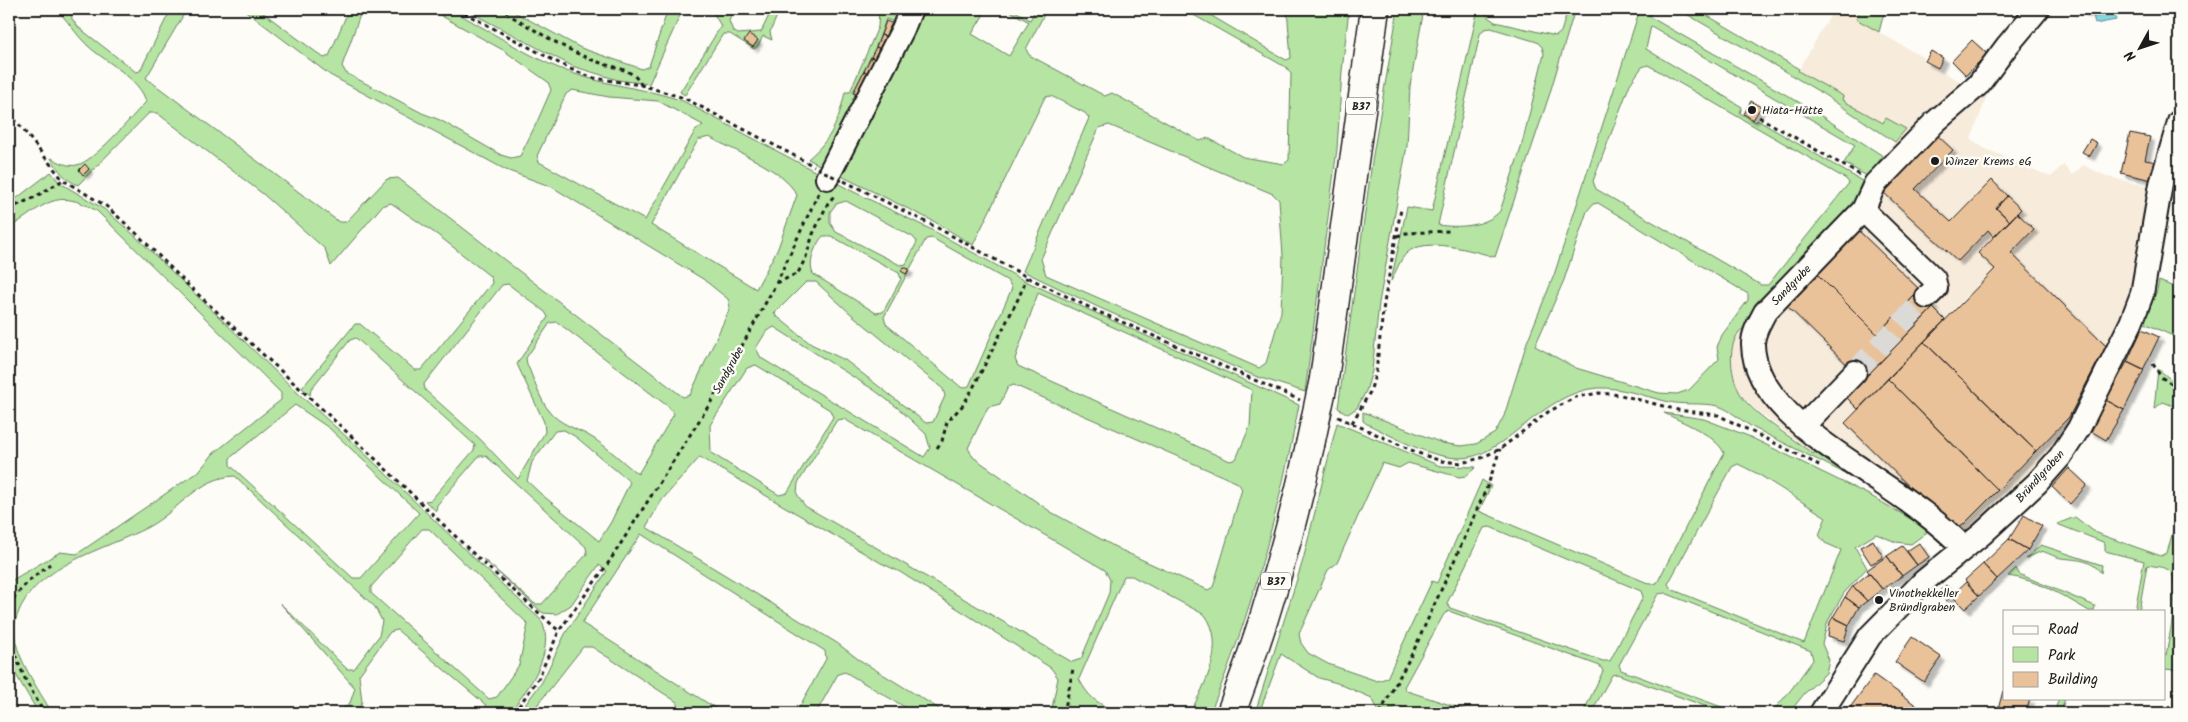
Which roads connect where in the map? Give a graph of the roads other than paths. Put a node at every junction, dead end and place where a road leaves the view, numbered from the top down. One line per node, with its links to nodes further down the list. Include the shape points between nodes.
1 (911, 9): 5 (street)
2 (1375, 9): 11 (main road, B37, bridge, via 1324,379 1275,586)
3 (2038, 9): 6 (street, Sandgrube, via 1978,85 1935,122 1875,184)
4 (2179, 122): 10 (street, Bründlgraben, via 2161,184 2142,294 2079,428 2037,483)
5 (834, 181)
6 (1863, 210): 7 (street, via 1934,279 1936,288); 9 (street, Sandgrube, via 1765,312 1756,328 1753,344 1766,384)
7 (1927, 297)
8 (1855, 372): 9 (street)
9 (1803, 426): 10 (street, Sandgrube, via 1946,529)
10 (1964, 548): 12 (street, Bründlgraben, via 1924,581 1870,636)
11 (1231, 713)
12 (1821, 713)

